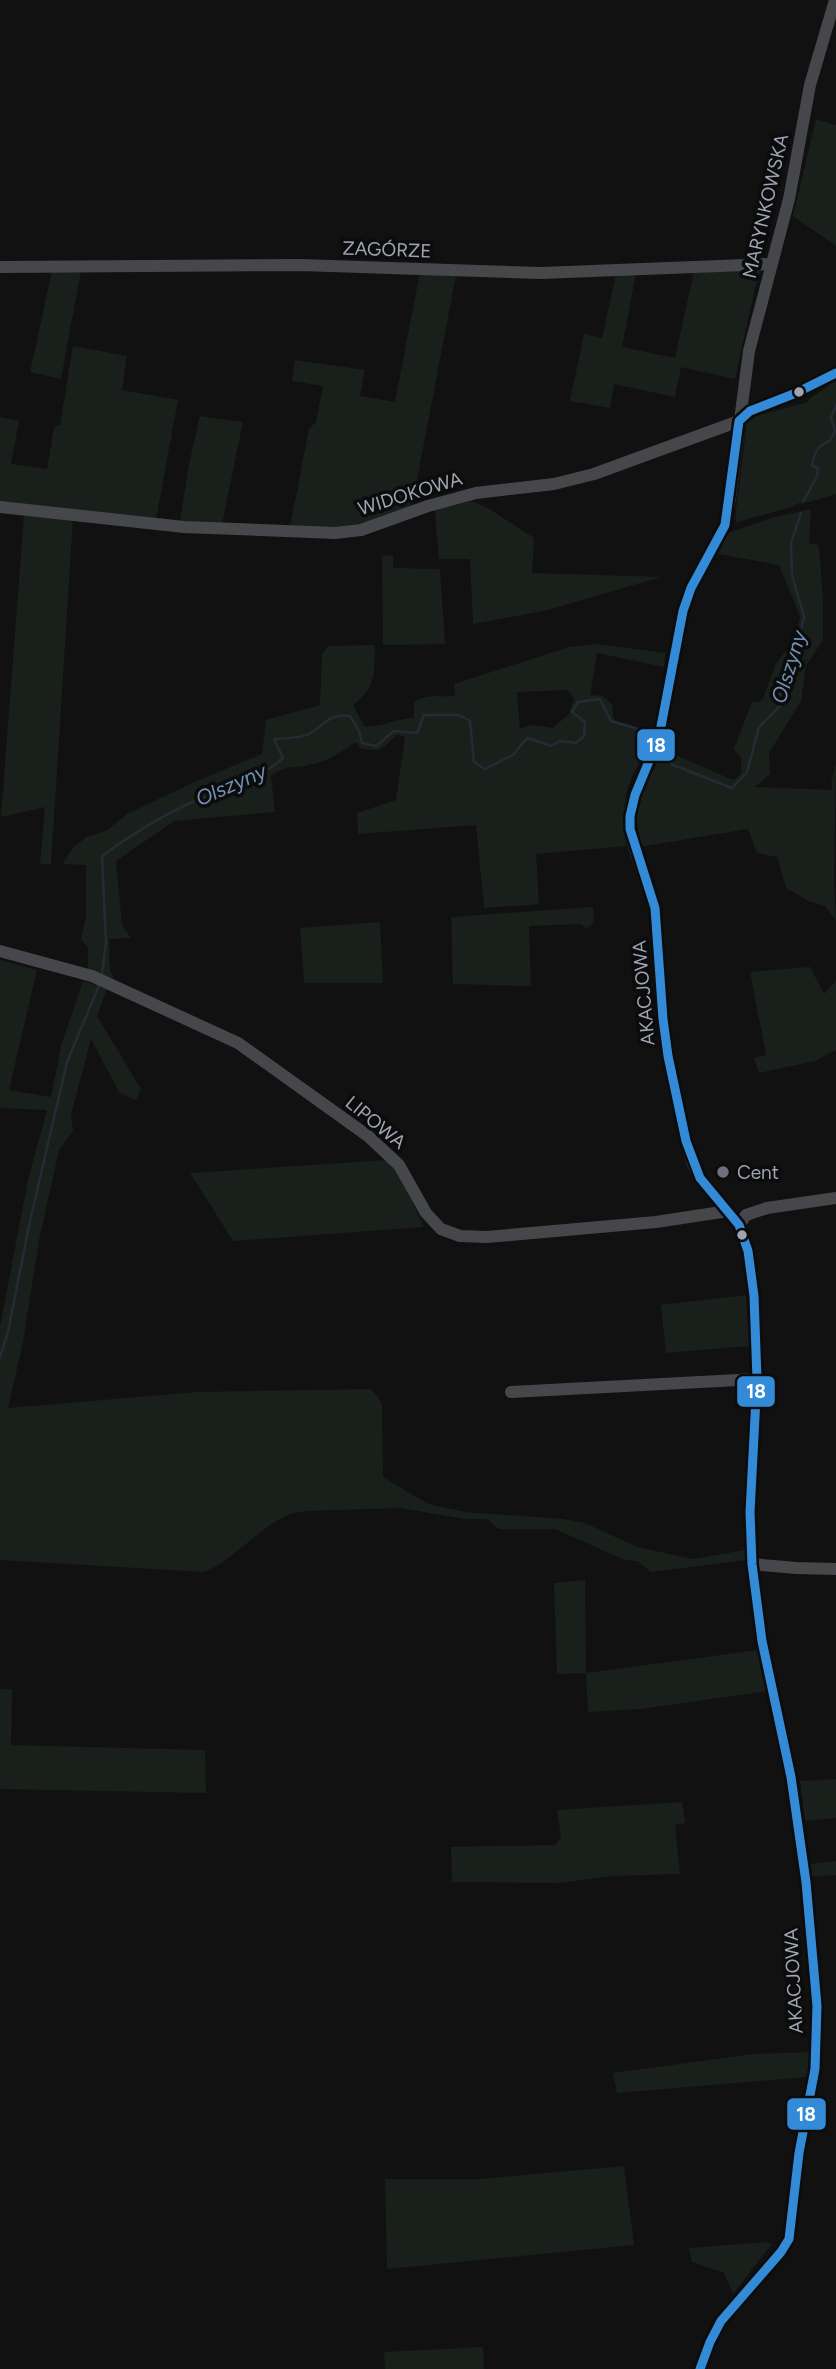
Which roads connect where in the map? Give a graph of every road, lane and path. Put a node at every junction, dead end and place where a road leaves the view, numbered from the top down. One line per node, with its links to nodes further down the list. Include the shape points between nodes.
1 (835, 0): 2 (street, MARYNKOWSKA, via 810,85 789,199)
2 (771, 264): 3 (street, ZAGÓRZE, via 541,273 300,265); 5 (street, MARYNKOWSKA, via 749,351)
3 (0, 267)
4 (836, 373): 5 (street, WIDOKOWA, via 750,411)
5 (738, 421): 6 (street, WIDOKOWA, via 594,474 554,484 476,493 361,530 184,527); 9 (street, AKACJOWA, via 725,526 683,611 659,737 631,804 630,829 655,908 668,1061 686,1141 700,1178)
6 (0, 507)
7 (0, 951): 9 (street, LIPOWA, via 92,976 238,1044 368,1136 399,1165 433,1221 460,1236 656,1222)
8 (836, 1198): 10 (street, via 767,1208 746,1215)
9 (728, 1211): 10 (street, AKACJOWA)
10 (738, 1225): 11 (street, AKACJOWA, via 748,1251 754,1296)
11 (757, 1380): 12 (street); 13 (street, AKACJOWA)
12 (511, 1392)
13 (752, 1564): 14 (street); 15 (street, AKACJOWA, via 806,1882 817,2006 815,2069 789,2239 721,2320)
14 (836, 1569)
15 (700, 2369)

